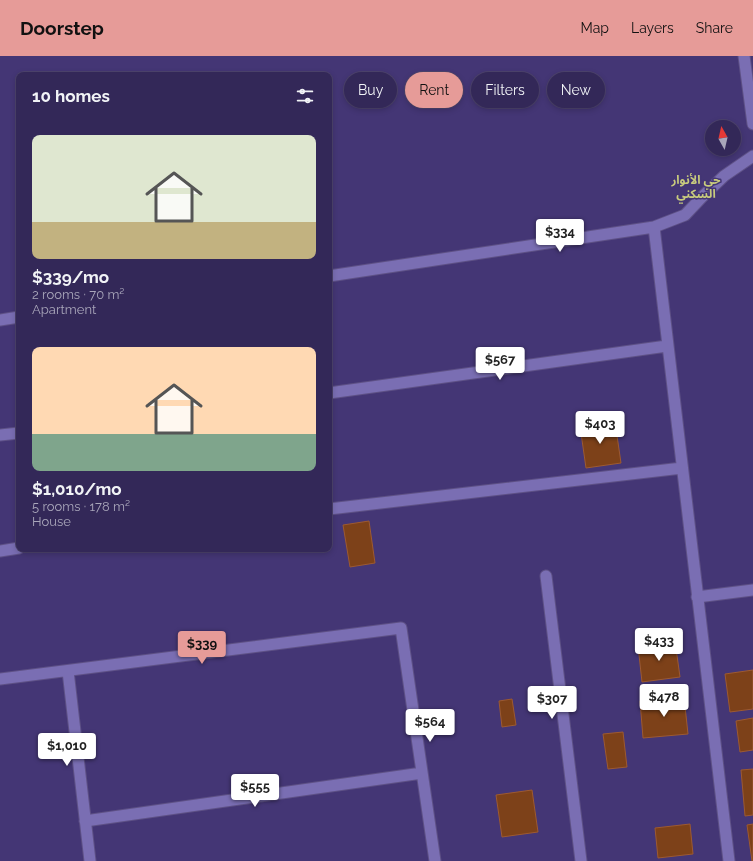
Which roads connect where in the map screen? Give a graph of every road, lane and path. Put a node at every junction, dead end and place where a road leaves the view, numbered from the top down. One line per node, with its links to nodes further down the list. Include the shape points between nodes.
1 (744, 56): 2 (street)
2 (753, 123)
3 (753, 156): 4 (street, via 724,176 685,214)
4 (654, 227): 5 (street); 8 (street)
5 (332, 276)
6 (16, 317): 7 (street)
7 (0, 320)
8 (667, 346): 9 (street); 12 (street)
9 (332, 393)
10 (16, 433): 11 (street)
11 (0, 435)
12 (682, 468): 13 (street); 18 (street)
13 (332, 509)
14 (16, 548): 15 (street)
15 (0, 551)
16 (546, 576): 25 (street)
17 (753, 590): 18 (street)
18 (697, 597): 26 (street)
19 (68, 671): 20 (street); 21 (street, via 401,628); 22 (street)
20 (0, 679)
21 (422, 773): 22 (street); 24 (street)
22 (85, 820): 23 (street)
23 (90, 861)
24 (435, 861)
25 (581, 861)
26 (729, 861)

